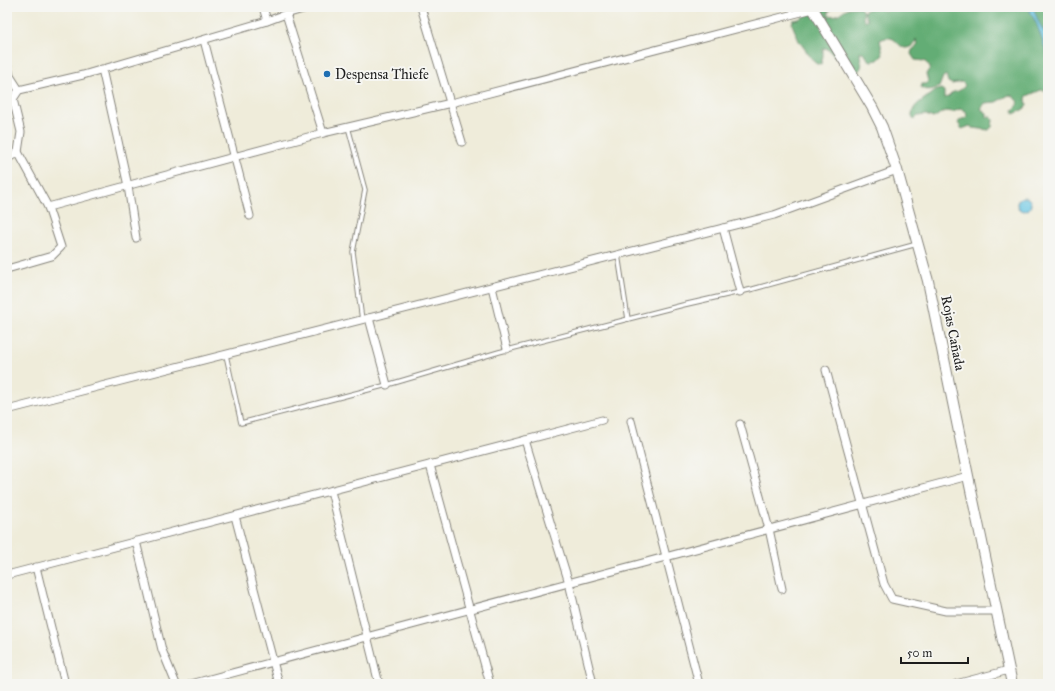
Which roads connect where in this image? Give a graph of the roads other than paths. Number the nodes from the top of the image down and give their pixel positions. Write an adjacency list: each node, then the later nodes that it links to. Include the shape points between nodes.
1 (263, 7): 6 (street)
2 (310, 7): 5 (street)
3 (421, 7): 11 (street)
4 (813, 8): 11 (street); 18 (main road, Rojas Cañada, via 872,107)
5 (286, 14): 6 (street); 13 (street)
6 (267, 21): 7 (street)
7 (204, 40): 9 (street); 16 (street)
8 (7, 63): 10 (street, via 10,76)
9 (102, 69): 10 (street); 19 (street)
10 (19, 90): 15 (street, via 13,99 21,132)
11 (451, 103): 12 (street); 14 (street)
12 (348, 127): 13 (street); 29 (lane, via 365,190 354,252)
13 (323, 133): 16 (street)
14 (462, 142)
15 (18, 152): 17 (street); 20 (street)
16 (235, 157): 19 (street); 21 (street)
17 (7, 159)
18 (897, 170): 22 (street, via 774,215); 24 (main road, Rojas Cañada)
19 (128, 186): 20 (street); 23 (street)
20 (48, 207): 26 (street, via 61,247 52,256)
21 (250, 216)
22 (723, 228): 25 (street); 28 (street)
23 (136, 238)
24 (918, 244): 28 (lane); 41 (main road, Rojas Cañada)
25 (618, 255): 27 (street); 30 (lane)
26 (7, 269)
27 (492, 287): 29 (street); 31 (street)
28 (740, 292): 30 (lane)
29 (365, 319): 32 (street); 34 (street)
30 (628, 319): 31 (lane)
31 (507, 350): 34 (lane)
32 (226, 355): 34 (lane, via 241,423); 35 (street)
33 (826, 370): 43 (street)
34 (387, 385)
35 (7, 410)
36 (602, 420): 39 (street)
37 (631, 421): 47 (street)
38 (740, 424): 45 (street)
39 (525, 440): 40 (street); 50 (street)
40 (430, 465): 42 (street); 52 (street)
41 (968, 476): 43 (street); 53 (main road, Rojas Cañada)
42 (331, 491): 44 (street); 54 (street)
43 (862, 504): 45 (street); 53 (street, via 884,584 892,599 946,611)
44 (235, 516): 46 (street); 55 (street)
45 (769, 529): 47 (street); 51 (street)
46 (136, 541): 48 (street); 58 (street, via 162,650)
47 (666, 557): 50 (street); 64 (street)
48 (36, 567): 49 (street); 57 (street)
49 (7, 575)
50 (569, 583): 52 (street); 63 (street)
51 (782, 589)
52 (469, 610): 54 (street); 62 (street)
53 (996, 611): 56 (main road, Rojas Cañada)
54 (367, 637): 55 (street); 61 (street)
55 (272, 662): 59 (street); 60 (street)
56 (1009, 670): 65 (street); 66 (main road, Rojas Cañada)
57 (66, 684)
58 (176, 684)
59 (191, 684)
60 (279, 684)
61 (379, 684)
62 (490, 684)
63 (593, 684)
64 (699, 684)
65 (956, 684)
66 (1012, 684)

